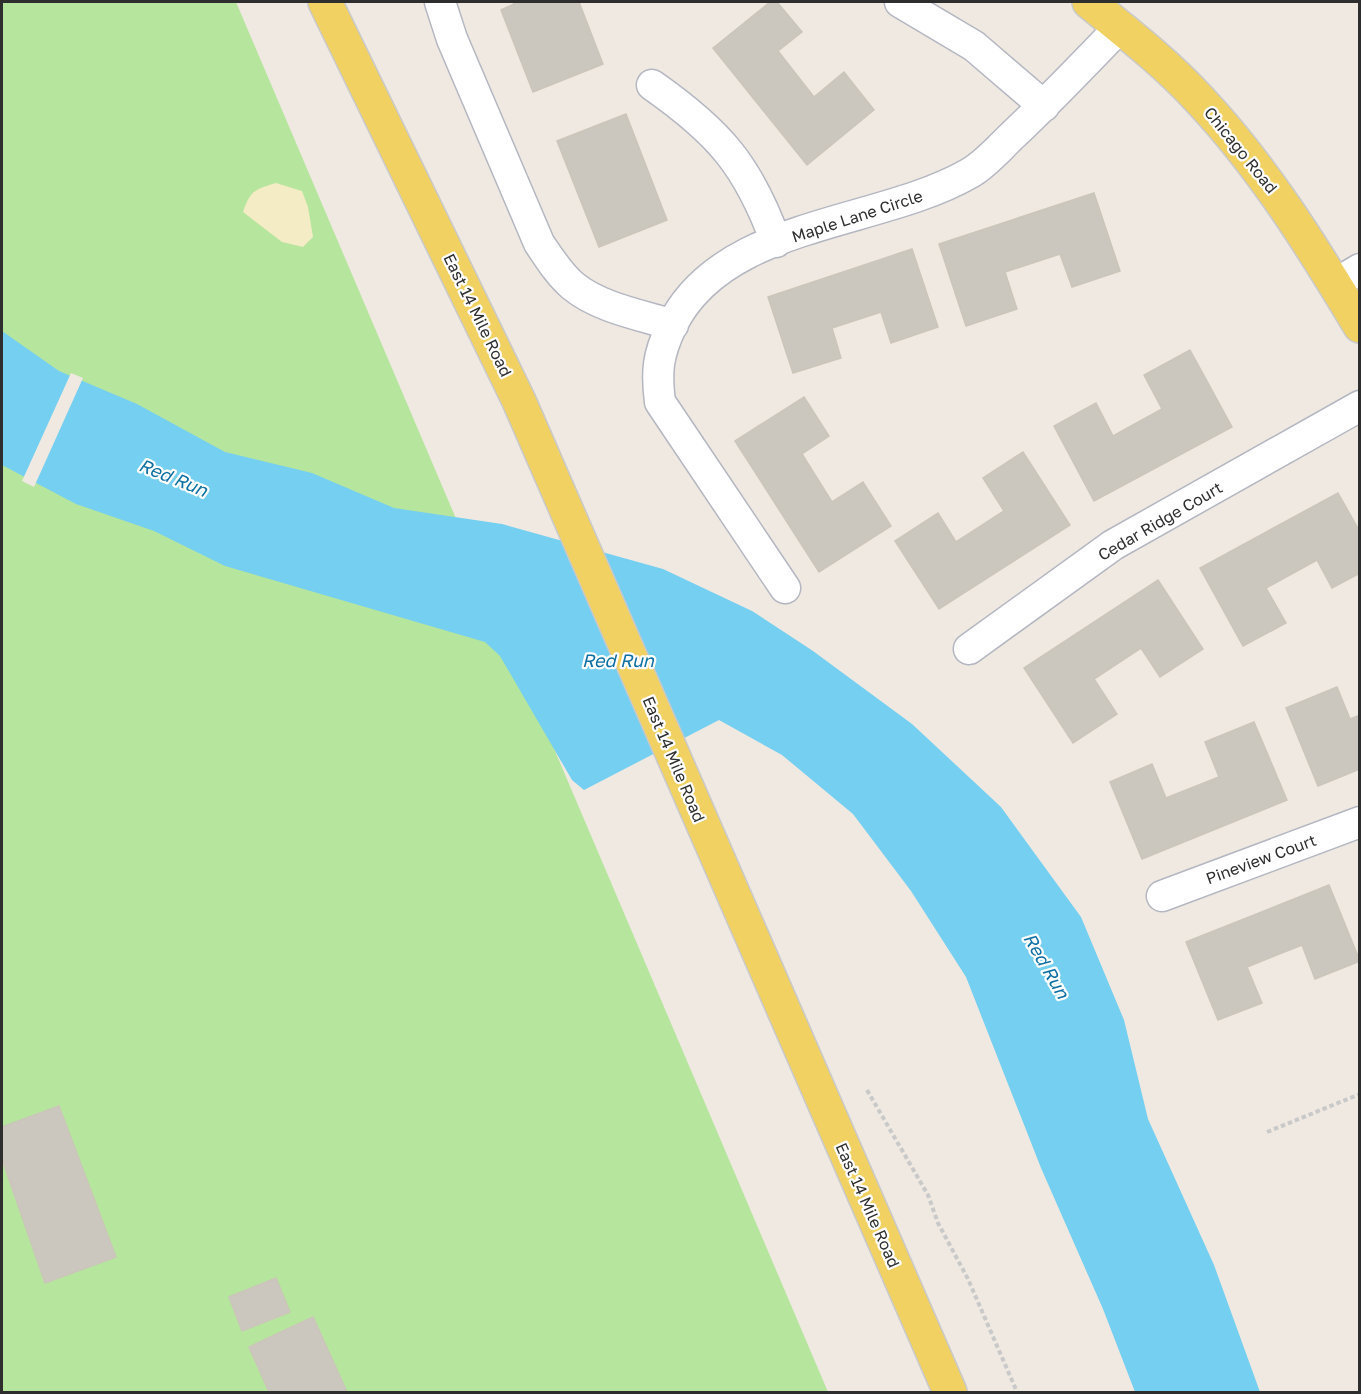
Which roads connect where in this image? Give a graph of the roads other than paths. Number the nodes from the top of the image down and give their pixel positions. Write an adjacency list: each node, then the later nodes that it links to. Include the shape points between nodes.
1 (325, 2): 17 (main road, East 14 Mile Road, via 484,327 566,507)
2 (440, 2): 10 (street, via 539,243 557,269 575,287 602,303)
3 (900, 2): 7 (street, via 974,46)
4 (1089, 2): 5 (main road, Chicago Road)
5 (1120, 27): 7 (street, Maple Lane Circle); 9 (main road, Chicago Road, via 1198,97)
6 (652, 86): 8 (street, via 688,110 732,153 753,186)
7 (1044, 106): 8 (street, Maple Lane Circle, via 973,172 938,190)
8 (776, 242): 10 (street, Maple Lane Circle, via 744,255 712,275 694,292)
9 (1347, 277): 11 (main road, Chicago Road)
10 (673, 324): 13 (street, Maple Lane Circle, via 656,375 660,402)
11 (1359, 326)
12 (1359, 406): 14 (street, Cedar Ridge Court, via 1113,545)
13 (785, 588)
14 (969, 649)
15 (1359, 822): 16 (street, Pineview Court)
16 (1162, 896)
17 (950, 1392)

